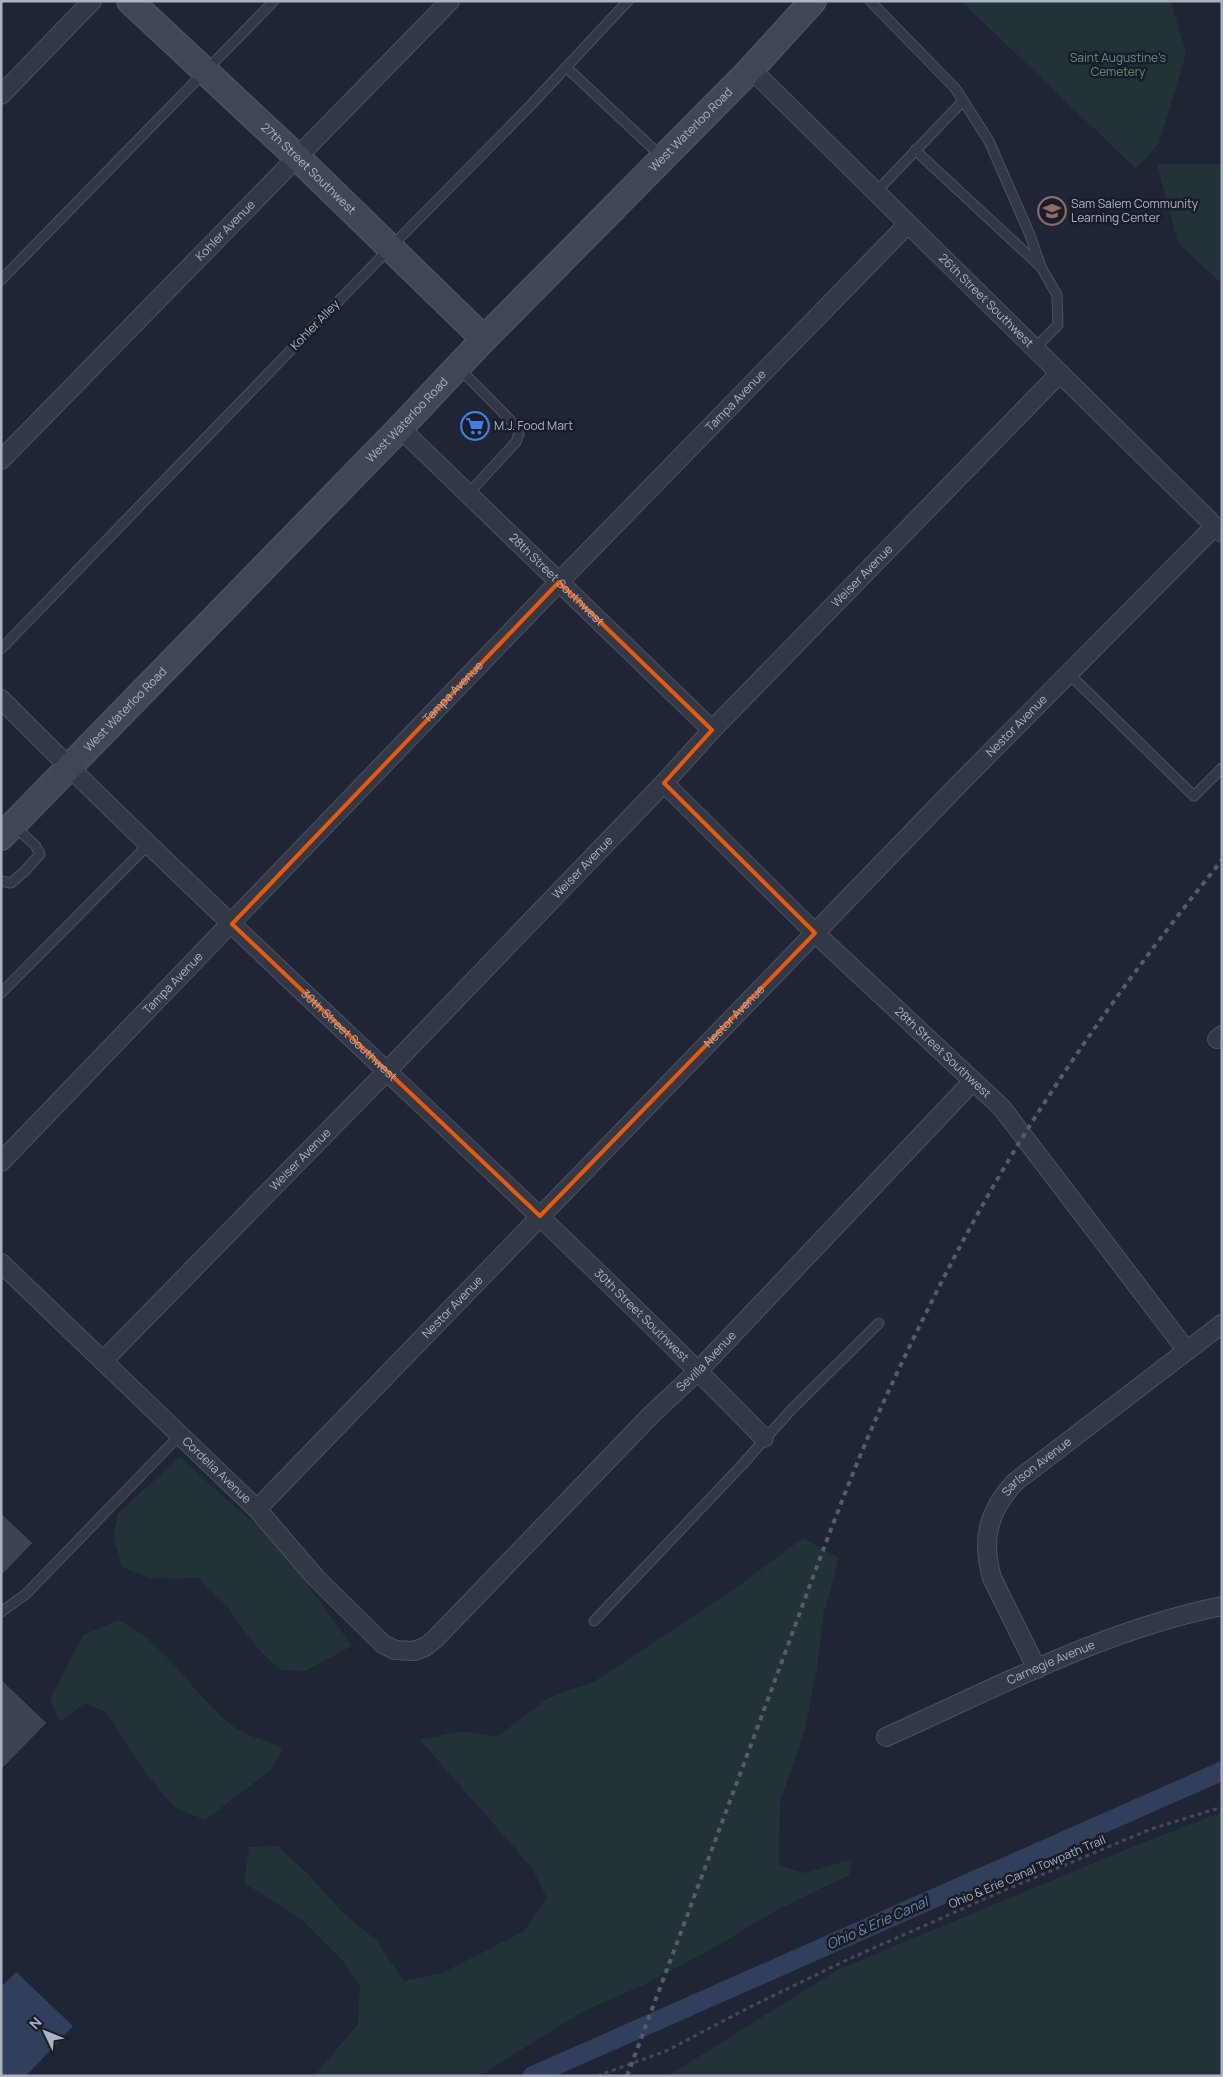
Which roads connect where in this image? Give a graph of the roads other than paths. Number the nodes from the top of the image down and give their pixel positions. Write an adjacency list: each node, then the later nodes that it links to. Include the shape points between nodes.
1 (92, 1): 11 (street)
2 (130, 1): 10 (main road, 27th Street Southwest)
3 (274, 1): 10 (lane)
4 (450, 1): 14 (street, Kohler Avenue)
5 (628, 1): 8 (lane, Kohler Alley)
6 (813, 1): 9 (main road, West Waterloo Road)
7 (870, 1): 12 (lane, via 939,70)
8 (566, 67): 15 (lane); 18 (lane, Kohler Alley)
9 (750, 69): 15 (main road, West Waterloo Road); 16 (street, 26th Street Southwest)
10 (206, 71): 14 (main road, 27th Street Southwest); 20 (lane)
11 (1, 95)
12 (963, 101): 13 (lane); 19 (lane, via 989,141)
13 (916, 150): 16 (lane); 19 (lane)
14 (298, 158): 18 (main road, 27th Street Southwest); 26 (street, Kohler Avenue)
15 (663, 158): 21 (main road, West Waterloo Road)
16 (876, 192): 17 (street, 26th Street Southwest)
17 (908, 224): 22 (street, 26th Street Southwest); 29 (street, Tampa Avenue)
18 (390, 248): 21 (main road, 27th Street Southwest); 30 (lane, Kohler Alley)
19 (1041, 267): 22 (lane, via 1057,295 1058,325)
20 (1, 280)
21 (484, 339): 23 (main road, West Waterloo Road)
22 (1036, 348): 24 (street, 26th Street Southwest)
23 (458, 367): 25 (main road, West Waterloo Road); 27 (lane, via 516,426 518,434 516,442)
24 (1060, 373): 28 (street, 26th Street Southwest); 33 (street, Weiser Avenue)
25 (400, 428): 27 (street, 28th Street Southwest); 34 (main road, West Waterloo Road)
26 (1, 460)
27 (468, 494): 29 (street, 28th Street Southwest)
28 (1218, 530): 31 (street, Nestor Avenue)
29 (559, 582): 33 (street, 28th Street Southwest); 40 (street, Tampa Avenue)
30 (1, 649)
31 (1068, 673): 35 (lane, via 1194,796); 41 (street, Nestor Avenue)
32 (1, 699): 34 (street, 30th Street Southwest)
33 (712, 730): 36 (street, Weiser Avenue)
34 (68, 767): 37 (main road, West Waterloo Road); 38 (street, 30th Street Southwest)
35 (1222, 768)
36 (664, 783): 41 (street, 28th Street Southwest); 43 (street, Weiser Avenue)
37 (7, 831): 39 (lane, via 35,845 40,854 11,883)
38 (149, 844): 40 (street, 30th Street Southwest); 42 (lane)
39 (1, 881)
40 (232, 924): 43 (street, 30th Street Southwest); 45 (street, Tampa Avenue)
41 (815, 933): 44 (street, 28th Street Southwest); 46 (street, Nestor Avenue)
42 (1, 993)
43 (386, 1072): 46 (street, 30th Street Southwest); 51 (street, Weiser Avenue)
44 (973, 1081): 50 (street, 28th Street Southwest, via 1002,1108); 52 (street, Sevilla Avenue)
45 (1, 1162)
46 (540, 1216): 52 (street, 30th Street Southwest); 55 (street, Nestor Avenue)
47 (1, 1264): 51 (street, Cordelia Avenue)
48 (879, 1324): 54 (lane)
49 (1222, 1324): 50 (street, Sarlson Avenue)
50 (1188, 1351): 60 (street, Sarlson Avenue, via 1015,1482 997,1506 987,1535 988,1564)
51 (104, 1361): 53 (street, Cordelia Avenue)
52 (698, 1370): 54 (street, 30th Street Southwest); 59 (street, Sevilla Avenue)
53 (180, 1435): 55 (street, Cordelia Avenue); 57 (lane, via 26,1594)
54 (764, 1438): 58 (lane)
55 (257, 1509): 59 (street, Cordelia Avenue, via 316,1578 383,1644 404,1652 425,1647)
56 (1222, 1606): 60 (street, Carnegie Avenue, via 1103,1639)
57 (1, 1612)
58 (594, 1621)
59 (436, 1639)
60 (1037, 1669): 61 (street, Carnegie Avenue)
61 (886, 1737)

